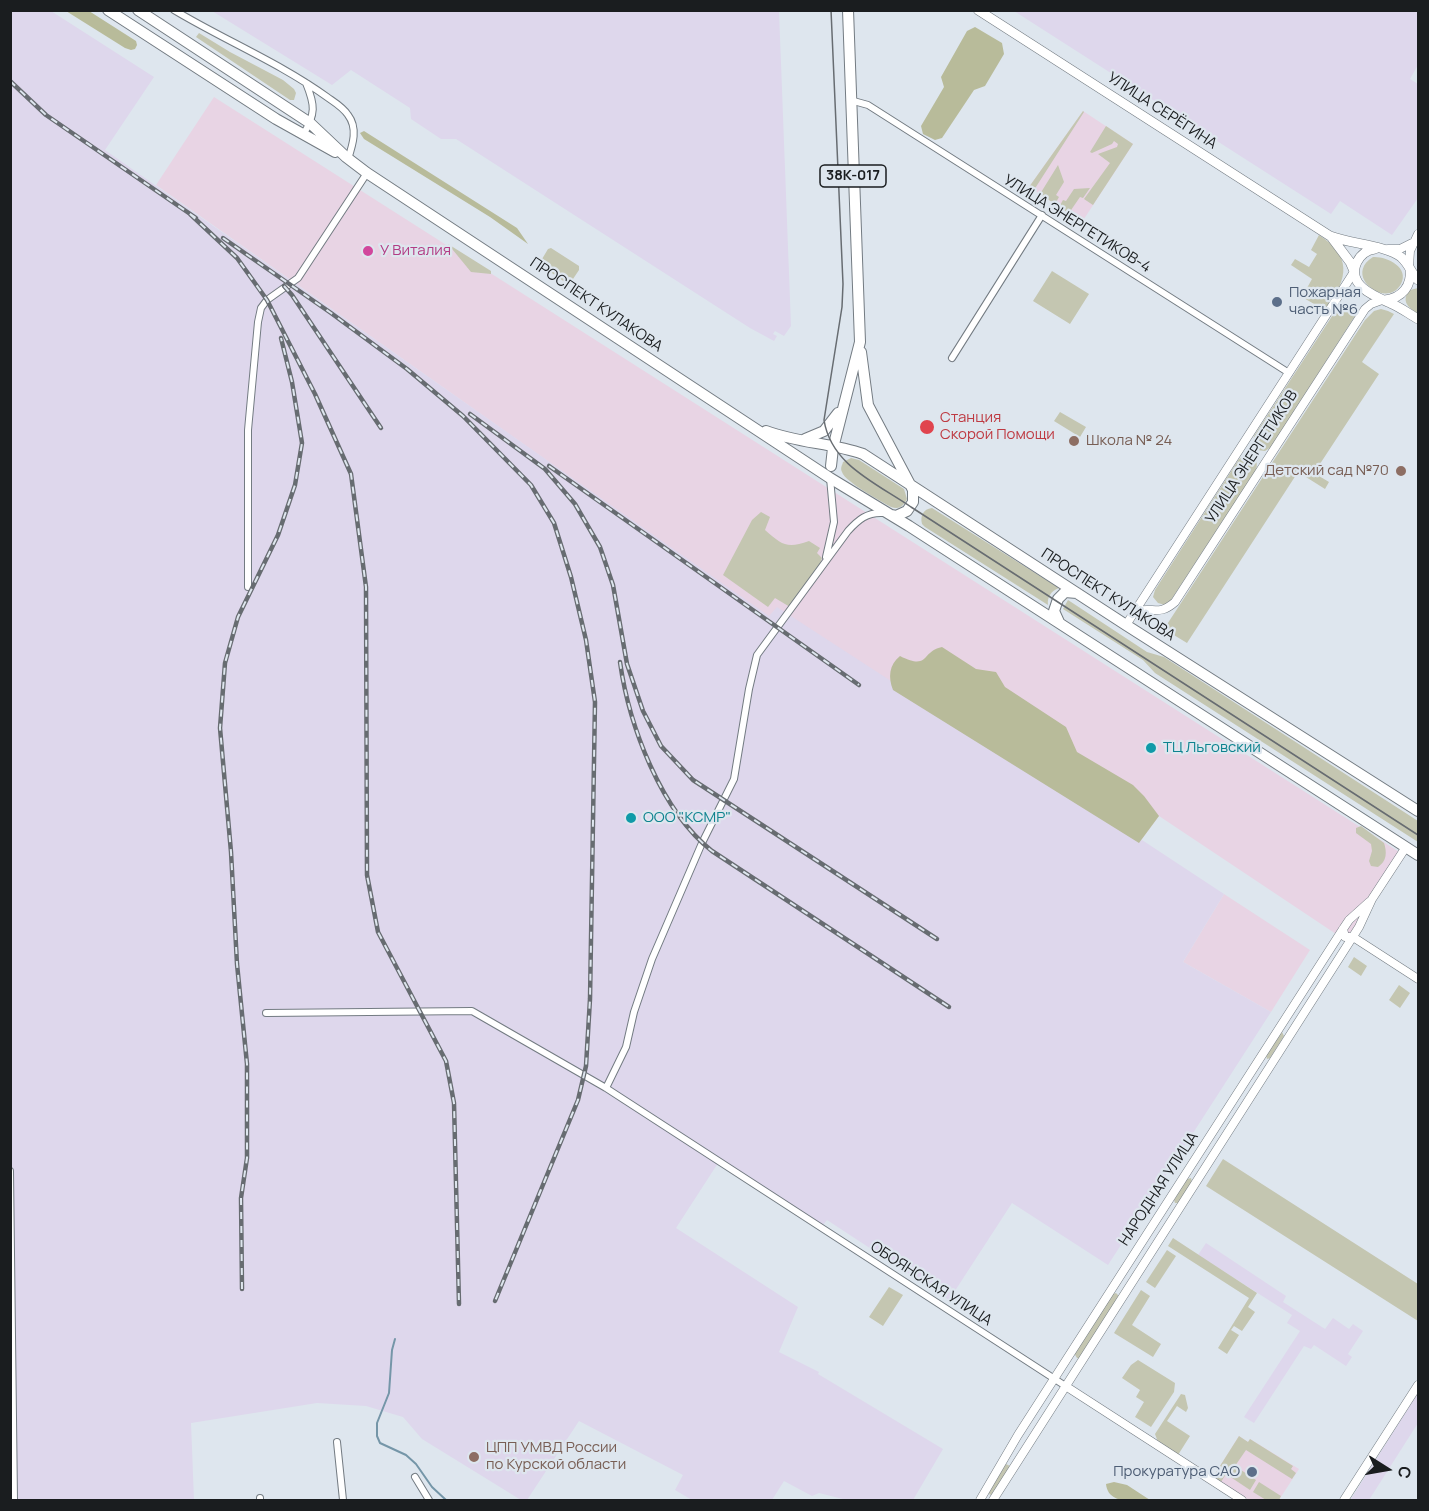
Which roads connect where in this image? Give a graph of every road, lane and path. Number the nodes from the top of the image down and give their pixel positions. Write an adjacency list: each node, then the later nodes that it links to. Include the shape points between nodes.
1 (108, 10): 9 (main road, ПРОСПЕКТ КУЛАКОВА)
2 (138, 10): 8 (main road, ПРОСПЕКТ КУЛАКОВА)
3 (174, 10): 6 (street)
4 (848, 10): 7 (main road, 38К-017)
5 (978, 10): 14 (main road, УЛИЦА СЕРЁГИНА)
6 (306, 82): 8 (street, via 313,107); 10 (street, via 349,116 354,130)
7 (850, 100): 12 (street, УЛИЦА ЭНЕРГЕТИКОВ-4, via 868,105); 22 (main road, 38К-017)
8 (310, 123): 9 (street); 10 (main road, ПРОСПЕКТ КУЛАКОВА)
9 (303, 135): 10 (main road, ПРОСПЕКТ КУЛАКОВА)
10 (347, 158): 11 (main road, ПРОСПЕКТ КУЛАКОВА)
11 (367, 172): 26 (main road, ПРОСПЕКТ КУЛАКОВА); 35 (street, via 298,278 261,308 248,430)
12 (1042, 215): 23 (street); 24 (street, УЛИЦА ЭНЕРГЕТИКОВ-4)
13 (1419, 234): 15 (street)
14 (1330, 236): 16 (main road); 18 (main road)
15 (1412, 243): 16 (street, via 1400,249); 17 (street)
16 (1381, 248): 17 (main road, via 1398,255); 18 (main road, via 1362,254)
17 (1409, 267): 19 (main road); 20 (main road, via 1406,289 1399,296)
18 (1354, 272): 20 (main road, via 1361,287); 24 (street, УЛИЦА ЭНЕРГЕТИКОВ)
19 (1419, 280)
20 (1382, 300): 21 (main road); 37 (street, УЛИЦА ЭНЕРГЕТИКОВ, via 1365,309 1175,602 1160,611)
21 (1419, 320)
22 (860, 342): 25 (main road); 32 (main road, ПРОСПЕКТ КУЛАКОВА, via 868,405)
23 (952, 358)
24 (1289, 373): 37 (street, УЛИЦА ЭНЕРГЕТИКОВ)
25 (850, 385): 27 (main road, via 837,415 824,431); 28 (main road)
26 (752, 426): 27 (main road); 31 (main road, ПРОСПЕКТ КУЛАКОВА)
27 (794, 440): 28 (main road)
28 (834, 446): 29 (main road); 30 (main road)
29 (864, 454): 30 (main road, via 844,452); 32 (main road)
30 (831, 466): 31 (main road)
31 (830, 478): 33 (main road, ПРОСПЕКТ КУЛАКОВА); 34 (street, via 834,522)
32 (910, 484): 33 (main road, via 914,496 911,507 903,514); 36 (main road, ПРОСПЕКТ КУЛАКОВА)
33 (890, 515): 34 (street, via 876,513 857,521); 38 (main road)
34 (823, 566): 48 (street, via 757,655 734,778 652,959 626,1047)
35 (248, 587)
36 (1080, 594): 38 (main road, via 1065,592 1058,599 1054,612); 39 (main road, ПРОСПЕКТ КУЛАКОВА)
37 (1136, 611): 39 (street, УЛИЦА ЭНЕРГЕТИКОВ)
38 (1060, 624): 41 (main road)
39 (1126, 626): 40 (main road, ПРОСПЕКТ КУЛАКОВА)
40 (1419, 811)
41 (1406, 847): 42 (main road); 43 (street, НАРОДНАЯ УЛИЦА)
42 (1419, 855)
43 (1372, 899): 44 (street, НАРОДНАЯ УЛИЦА); 45 (street, НАРОДНАЯ УЛИЦА)
44 (1343, 929): 45 (street, via 1344,937); 50 (street, НАРОДНАЯ УЛИЦА)
45 (1353, 937): 46 (street); 52 (street, НАРОДНАЯ УЛИЦА)
46 (1419, 979)
47 (266, 1013): 48 (street, ОБОЯНСКАЯ УЛИЦА, via 472,1011)
48 (606, 1088): 50 (street, ОБОЯНСКАЯ УЛИЦА)
49 (10, 1172): 55 (street)
50 (1054, 1378): 52 (street, ОБОЯНСКАЯ УЛИЦА); 58 (street, НАРОДНАЯ УЛИЦА)
51 (1419, 1385): 61 (street)
52 (1067, 1387): 59 (street, НАРОДНАЯ УЛИЦА); 60 (street, ОБОЯНСКАЯ УЛИЦА)
53 (337, 1442): 56 (street)
54 (414, 1477): 57 (street)
55 (14, 1500)
56 (343, 1500)
57 (429, 1500)
58 (980, 1500)
59 (993, 1500)
60 (1242, 1500)
61 (1344, 1500)

